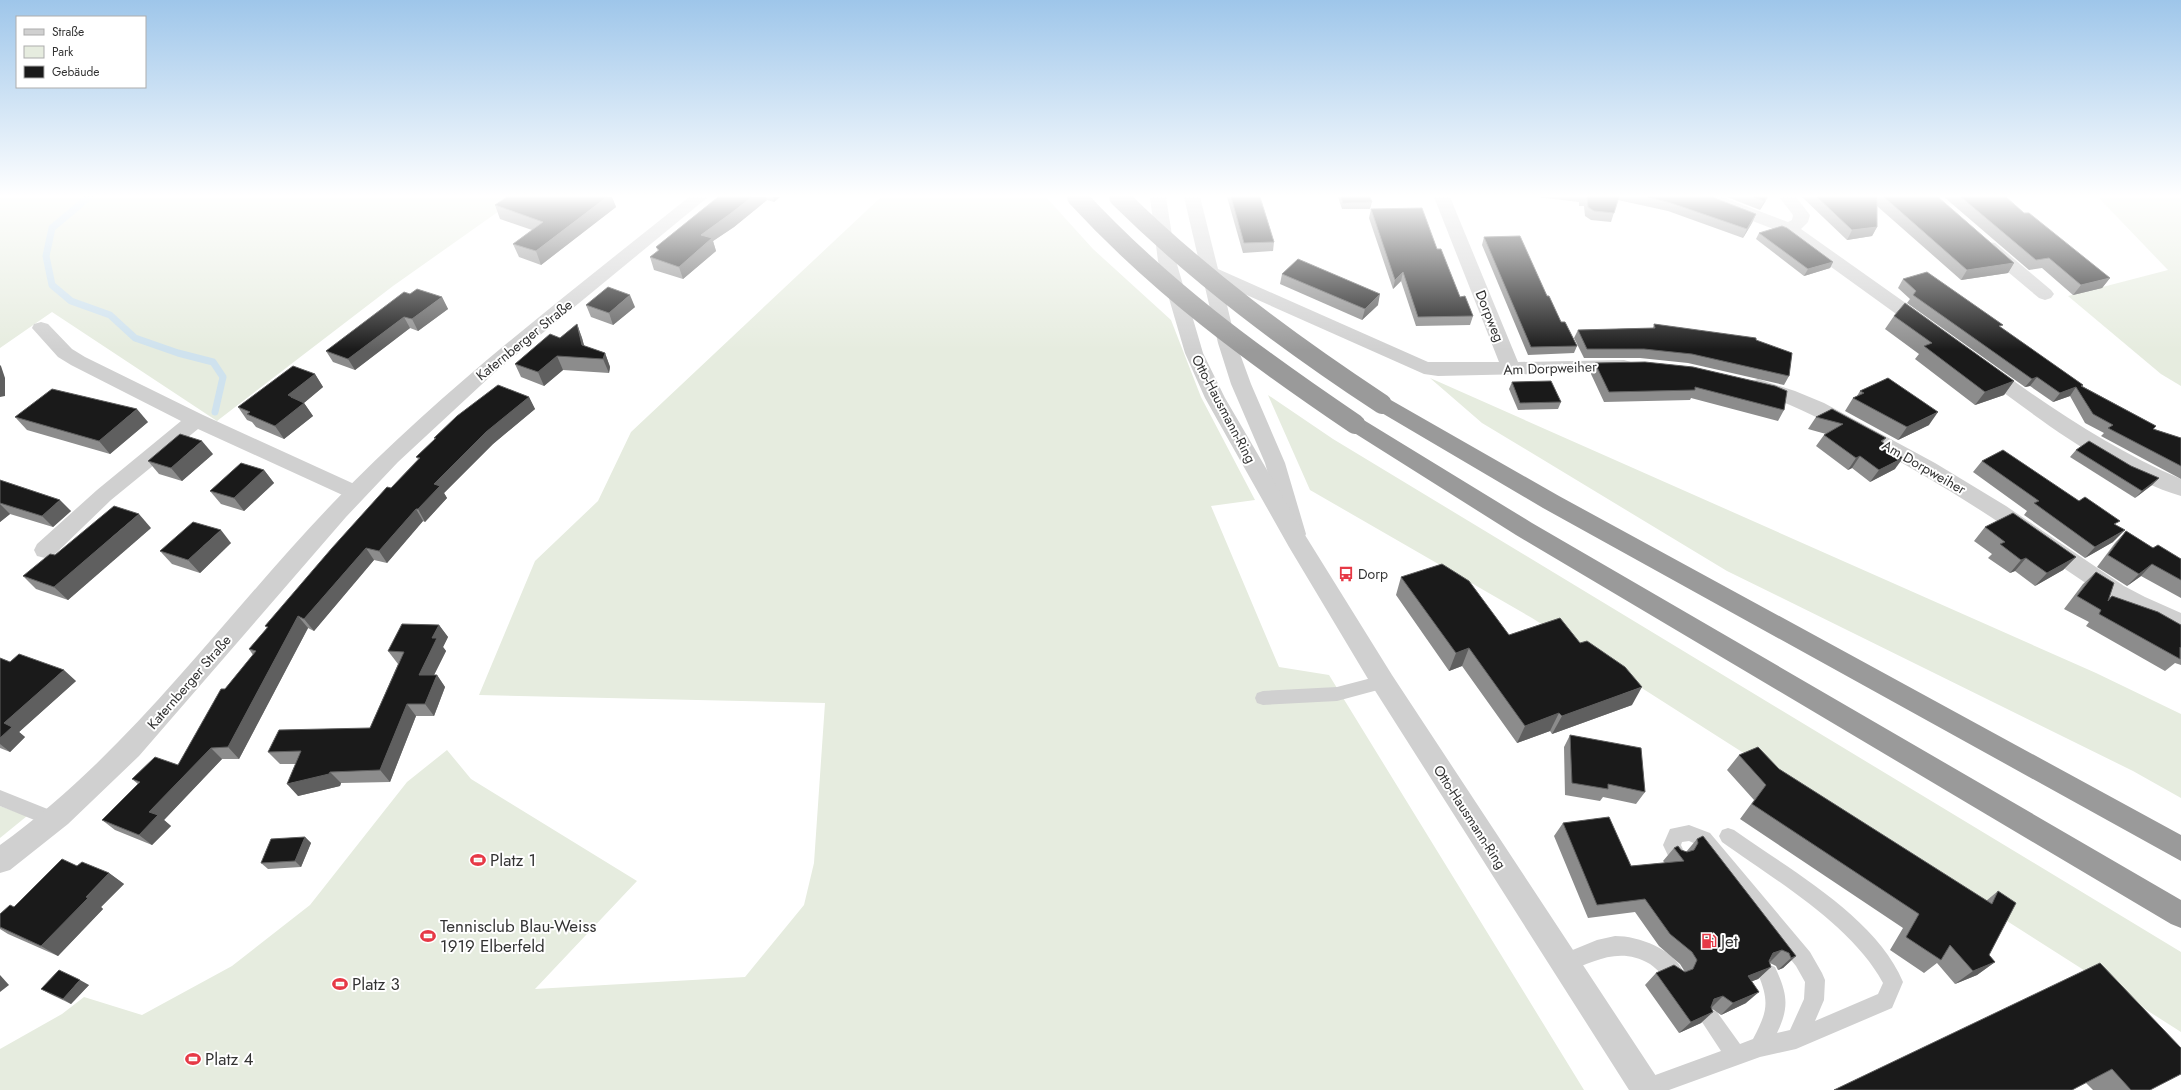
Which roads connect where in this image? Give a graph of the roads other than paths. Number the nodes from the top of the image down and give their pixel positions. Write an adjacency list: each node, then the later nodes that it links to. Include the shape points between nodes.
1 (637, 248): 19 (street, Katernberger Straße, via 487,369 391,457)
2 (1126, 248): 31 (highway, bridge, via 1243,347 1355,424 1524,529)
3 (1165, 248): 20 (street, Otto-Hausmann-Ring, via 1194,353 1215,398)
4 (1171, 248): 28 (highway, bridge, via 1228,296 1300,350 1382,404 1558,506)
5 (1204, 248): 9 (street, Otto-Hausmann-Ring)
6 (1462, 248): 15 (street, Dorpweg)
7 (1816, 248): 12 (street)
8 (1989, 248): 10 (street)
9 (1210, 272): 15 (street, Am Dorpweiher, via 1420,367 1438,370); 20 (street, Otto-Hausmann-Ring, via 1240,384 1275,463)
10 (2045, 294)
11 (41, 328): 17 (street, via 65,353 78,361)
12 (1941, 338)
13 (1972, 361): 18 (street, via 2092,444 2132,467)
14 (1646, 366): 15 (street, Am Dorpweiher)
15 (1511, 369)
16 (1738, 380): 22 (street, Am Dorpweiher, via 1812,404 1924,465 2016,523 2096,580 2128,599)
17 (196, 420): 19 (street); 21 (street, via 104,495)
18 (2181, 488)
19 (356, 493): 26 (street, Katernberger Straße, via 147,730 116,763)
20 (1297, 541): 23 (street, Otto-Hausmann-Ring)
21 (45, 550)
22 (2181, 622)
23 (1383, 682): 24 (lane, via 1337,694); 32 (street, Otto-Hausmann-Ring)
24 (1263, 698)
25 (0, 798): 26 (lane)
26 (54, 820): 30 (street, Katernberger Straße)
27 (1728, 836): 36 (lane, via 1841,917 1880,958 1892,982 1885,1001)
28 (2181, 849)
29 (1677, 856): 36 (lane, via 1672,845 1676,835 1689,833 1704,839 1803,960 1815,980 1814,1000)
30 (0, 861)
31 (2181, 915)
32 (1565, 963): 33 (lane, via 1615,945 1642,950 1668,964); 39 (street, Otto-Hausmann-Ring)
33 (1674, 973)
34 (1768, 974): 37 (lane, via 1776,992 1774,1018)
35 (1710, 1020): 38 (lane)
36 (1796, 1039): 37 (lane)
37 (1760, 1046): 38 (lane)
38 (1736, 1055): 39 (lane)
39 (1647, 1089)

